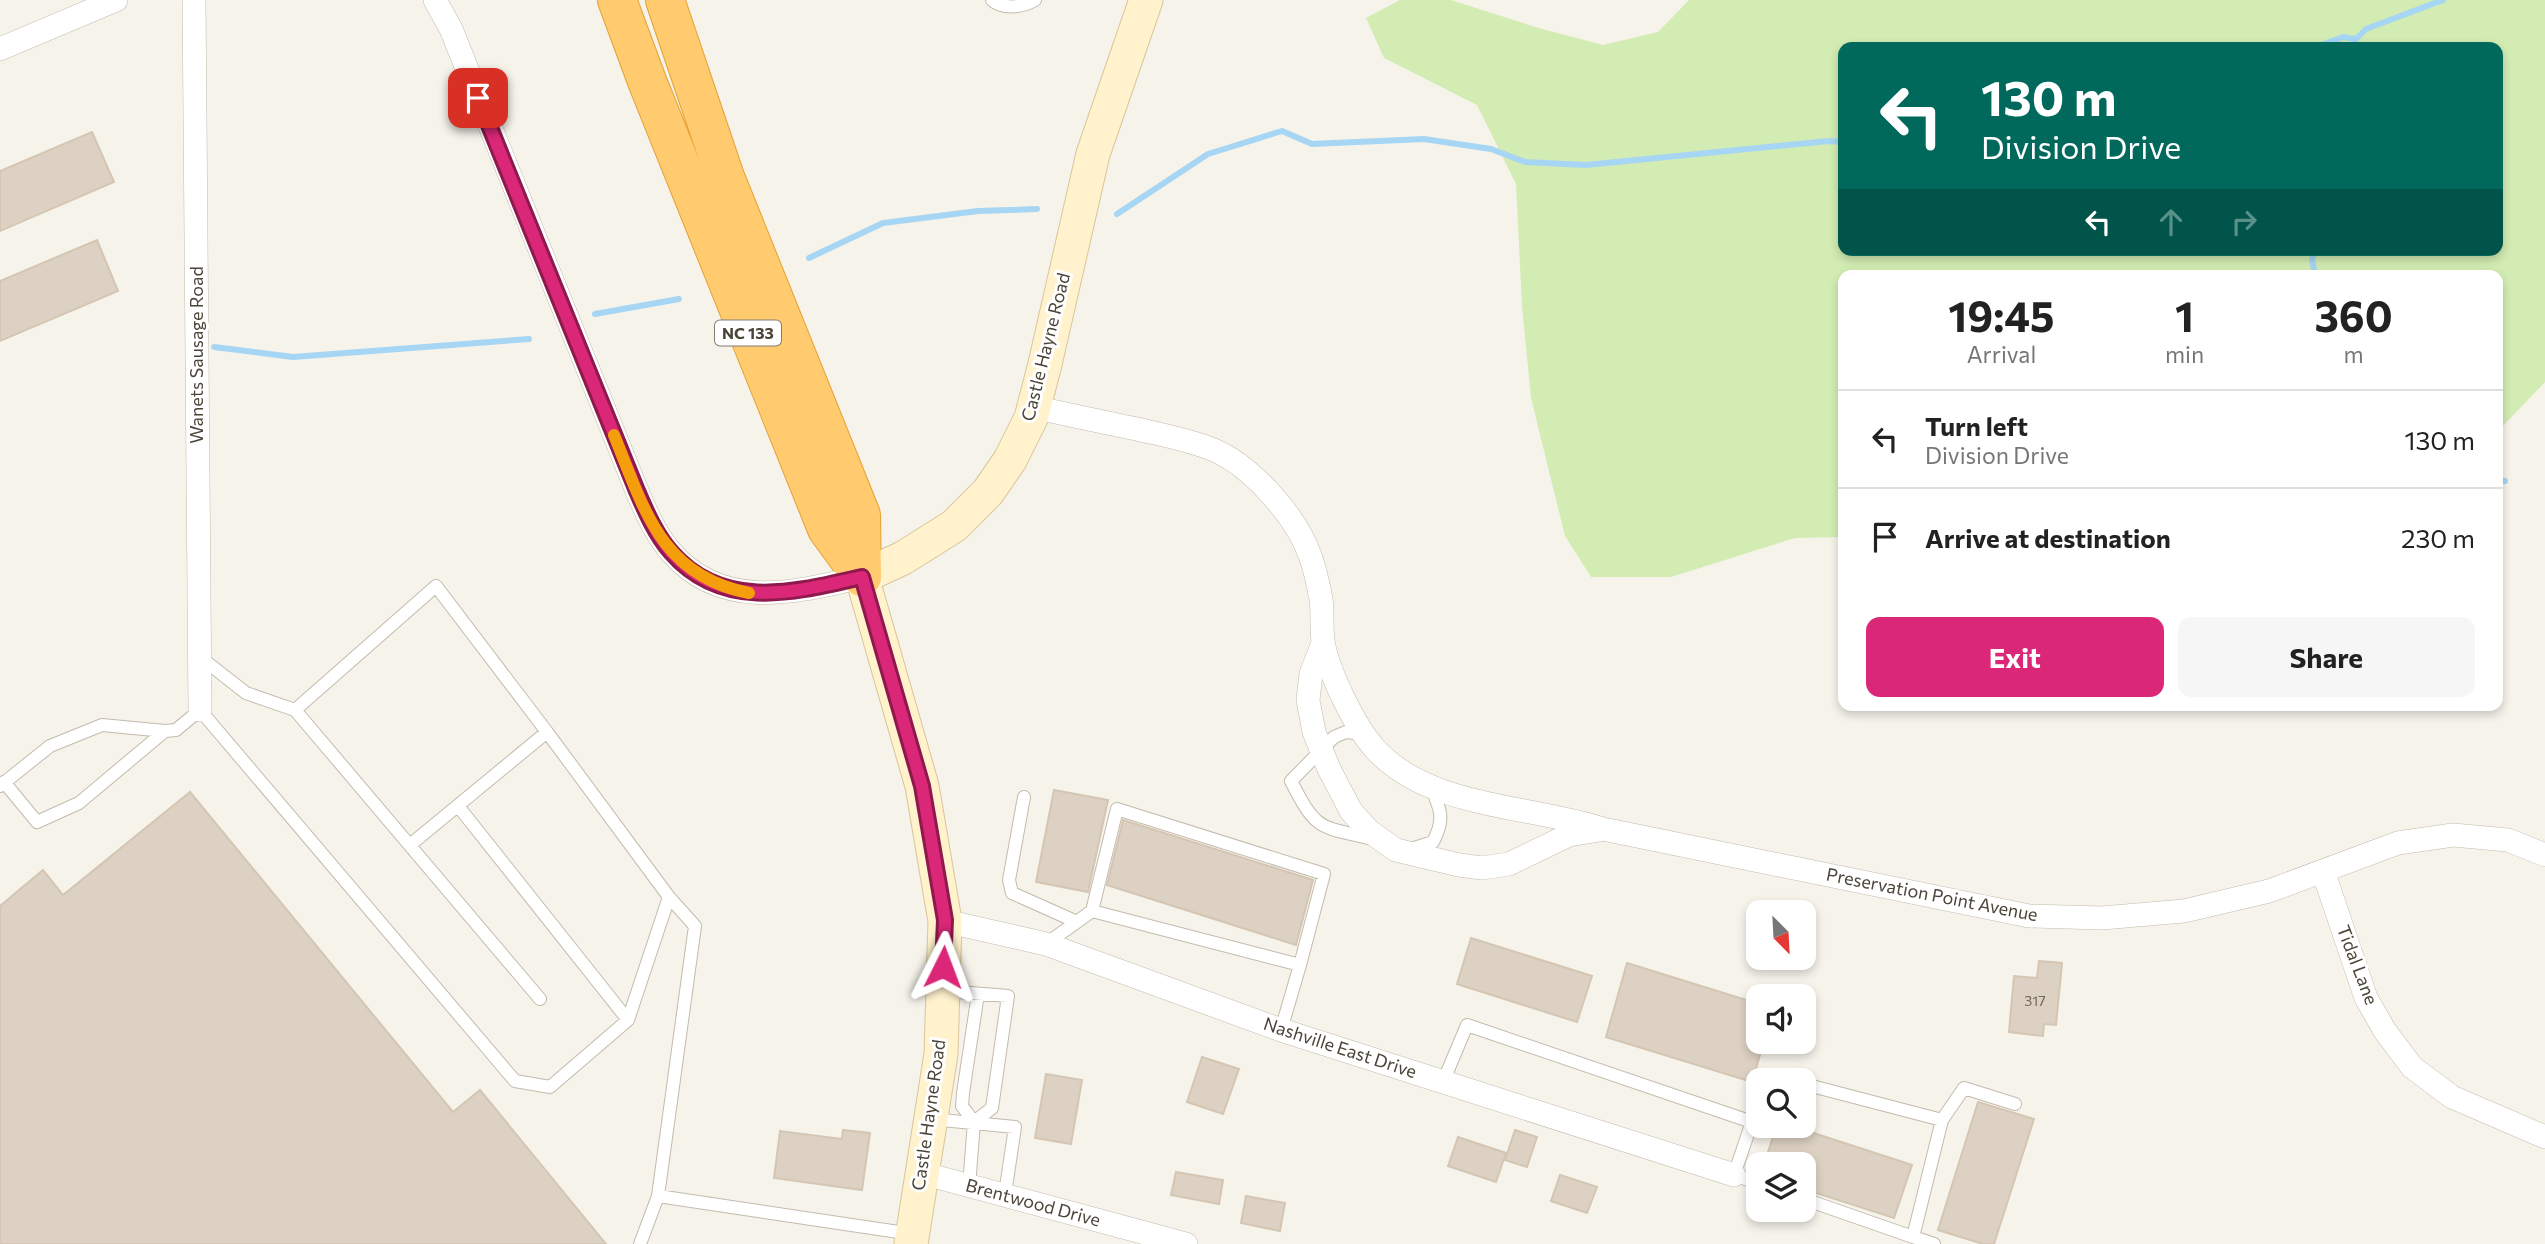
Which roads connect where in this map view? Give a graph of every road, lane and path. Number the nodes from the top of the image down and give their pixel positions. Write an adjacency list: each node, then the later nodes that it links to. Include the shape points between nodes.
1 (116, 0): 11 (street)
2 (194, 0): 17 (street, Wanets Sausage Road)
3 (435, 0): 15 (street, via 451,29 637,491 671,553 697,575 747,593 781,594)
4 (610, 0): 12 (highway)
5 (617, 0): 12 (highway, NC 133)
6 (648, 0): 13 (highway)
7 (665, 0): 13 (highway, NC 133)
8 (992, 0): 9 (lane, via 1008,7)
9 (1035, 0)
10 (1146, 0): 14 (main road, Castle Hayne Road, via 1093,154)
11 (0, 49)
12 (647, 81): 15 (highway, NC 133, via 827,528)
13 (725, 177): 15 (highway, NC 133, via 861,515)
14 (1034, 407): 15 (main road, Castle Hayne Road, via 996,481 954,526); 16 (street, Preservation Point Avenue, via 1215,450 1246,469 1287,514 1309,552 1321,600)
15 (862, 577): 35 (main road, Castle Hayne Road / NC 133, via 922,786)
16 (1323, 643): 22 (street, Preservation Point Avenue, via 1340,692); 23 (street, Preservation Point Avenue, via 1311,674 1308,699)
17 (200, 657): 18 (street, Wanets Sausage Road); 19 (lane, via 246,693)
18 (201, 710): 20 (lane, via 176,730); 42 (lane, via 515,1081 550,1087)
19 (295, 710): 21 (lane, via 436,586); 29 (lane)
20 (165, 731): 24 (lane, via 102,725 50,746); 24 (lane, via 79,803 37,822)
21 (547, 732): 27 (lane); 33 (lane)
22 (1364, 734): 23 (lane, via 1346,732); 25 (street, Preservation Point Avenue, via 1377,751)
23 (1321, 749): 30 (street, Preservation Point Avenue, via 1351,811); 30 (lane, via 1291,781 1306,811 1321,827)
24 (2, 784)
25 (1431, 787): 28 (street, Preservation Point Avenue); 30 (lane, via 1441,809 1433,842 1421,847)
26 (1024, 797): 36 (lane, via 1009,880 1012,893)
27 (457, 806): 29 (lane); 42 (lane)
28 (1603, 829): 30 (street, Preservation Point Avenue, via 1569,835 1510,864 1482,868); 32 (street, Preservation Point Avenue, via 2029,916 2102,918 2184,911 2269,891)
29 (410, 845): 41 (lane)
30 (1391, 846)
31 (2545, 855): 32 (street, Preservation Point Avenue, via 2508,840 2453,835 2398,843)
32 (2323, 871): 51 (street, Tidal Lane, via 2367,998 2412,1067 2452,1097)
33 (669, 897): 42 (lane); 58 (lane, via 695,926)
34 (1092, 911): 36 (lane); 38 (lane); 38 (lane, via 1117,809 1324,874)
35 (945, 920): 37 (street, Nashville East Drive); 39 (main road, Castle Hayne Road / NC 133)
36 (1077, 922): 37 (lane)
37 (1046, 944): 43 (street, Nashville East Drive)
38 (1300, 965): 43 (lane)
39 (942, 991): 40 (lane); 48 (main road, Castle Hayne Road / NC 133, via 941,1054)
40 (978, 994): 50 (lane, via 962,1106); 50 (lane, via 1008,996 992,1108)
41 (540, 999)
42 (628, 1020)
43 (1281, 1030): 44 (street, Nashville East Drive)
44 (1443, 1082): 47 (lane, via 1466,1025); 54 (street, Nashville East Drive)
45 (1816, 1087): 49 (lane)
46 (2015, 1104): 49 (lane, via 1965,1088)
47 (1746, 1116)
48 (930, 1118): 50 (lane); 53 (main road, Castle Hayne Road / NC 133)
49 (1942, 1119): 60 (lane)
50 (974, 1122): 56 (lane); 57 (lane, via 1015,1127)
51 (2545, 1137)
52 (1748, 1138): 54 (lane)
53 (922, 1172): 56 (street, Brentwood Drive); 61 (main road, Castle Hayne Road / NC 133)
54 (1734, 1175): 55 (lane)
55 (1746, 1179)
56 (969, 1186): 57 (street, Brentwood Drive)
57 (1005, 1195): 63 (street, Brentwood Drive)
58 (658, 1196): 61 (lane); 62 (lane)
59 (1816, 1203): 60 (lane)
60 (1913, 1237): 64 (lane)
61 (911, 1239)
62 (640, 1244)
63 (1185, 1244)
64 (1934, 1244)

